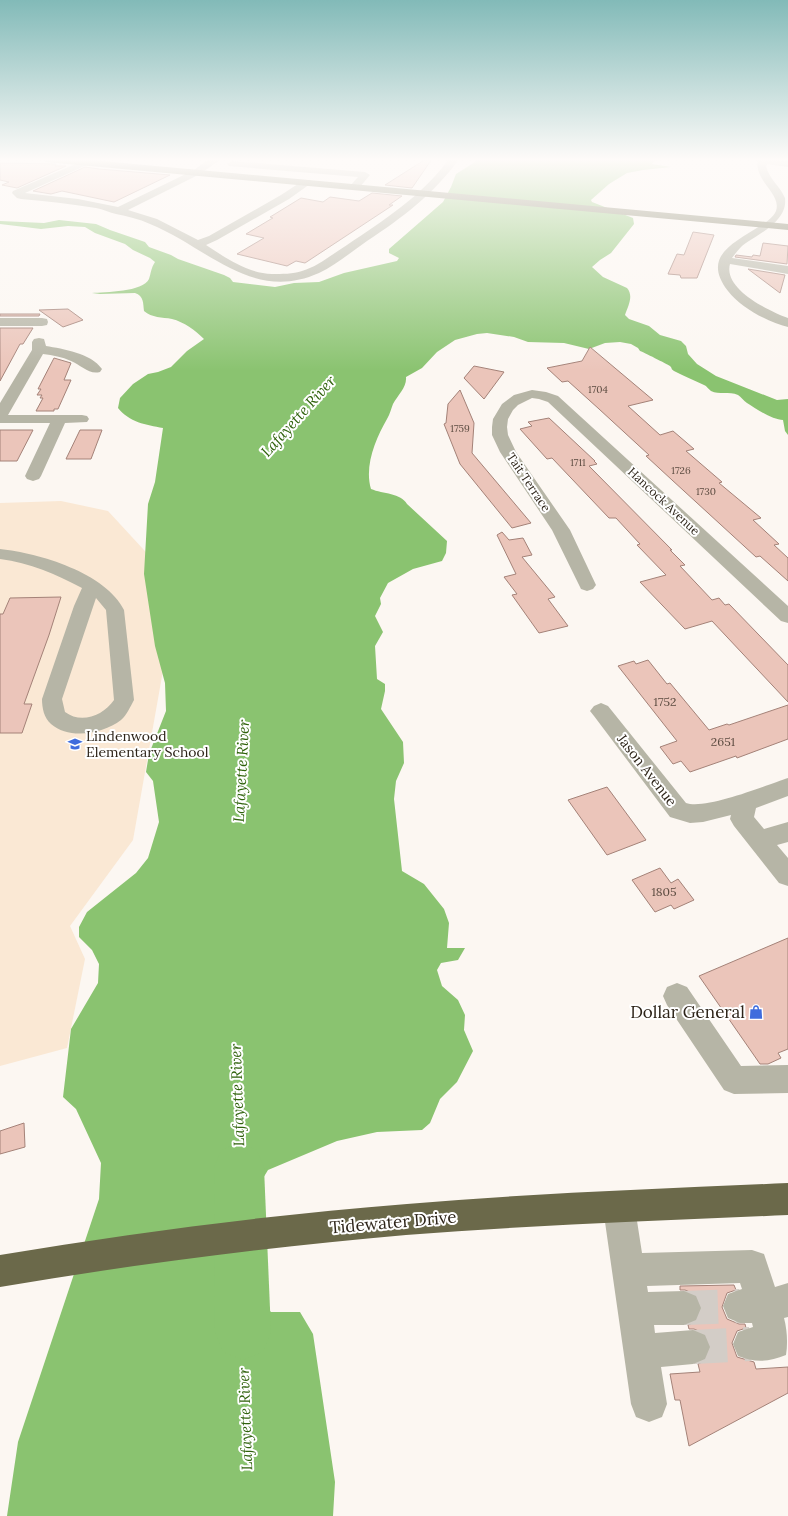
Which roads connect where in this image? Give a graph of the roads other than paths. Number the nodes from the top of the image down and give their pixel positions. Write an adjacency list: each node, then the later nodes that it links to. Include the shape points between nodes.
1 (171, 230): 7 (street)
2 (227, 230): 7 (street)
3 (379, 230): 7 (street, via 326,264 299,275 270,277 252,274)
4 (759, 230): 8 (street, via 738,244)
5 (772, 230): 6 (main road)
6 (788, 232)
7 (198, 244)
8 (725, 260): 9 (street); 12 (street, via 724,274 731,289 765,313)
9 (788, 270)
10 (0, 322): 11 (street)
11 (42, 322)
12 (788, 323)
13 (95, 369): 15 (street, via 88,362 39,346)
14 (535, 394): 21 (street, Tait Terrace, via 516,398 506,408 499,429 508,452 561,530); 23 (street, Hancock Avenue, via 553,399)
15 (0, 415)
16 (0, 419): 17 (street)
17 (60, 419): 18 (street); 19 (street)
18 (82, 419)
19 (33, 476)
20 (2, 558): 22 (street, via 31,559)
21 (587, 585)
22 (92, 586): 22 (street, via 111,600 115,610 124,700 119,709 98,723 85,726 70,725 54,716 51,708 52,699)
23 (788, 617)
24 (600, 711): 26 (street, Jason Avenue, via 678,810 690,814 703,813)
25 (788, 787): 26 (street, Jason Avenue)
26 (748, 802): 28 (street, via 743,809 742,819)
27 (788, 832): 28 (street)
28 (758, 840): 29 (street)
29 (788, 876)
30 (677, 996): 31 (street, via 734,1080)
31 (788, 1079)
32 (788, 1199): 33 (highway, Tidewater Drive)
33 (619, 1208): 34 (street); 35 (highway, Tidewater Drive, via 466,1216 277,1231 158,1246)
34 (629, 1270): 36 (street, via 752,1266); 38 (street)
35 (0, 1271)
36 (764, 1304): 39 (street, via 774,1343)
37 (684, 1308): 38 (street)
38 (634, 1309): 41 (street)
39 (750, 1344)
40 (694, 1347): 41 (street)
41 (641, 1351): 42 (street)
42 (649, 1404)

